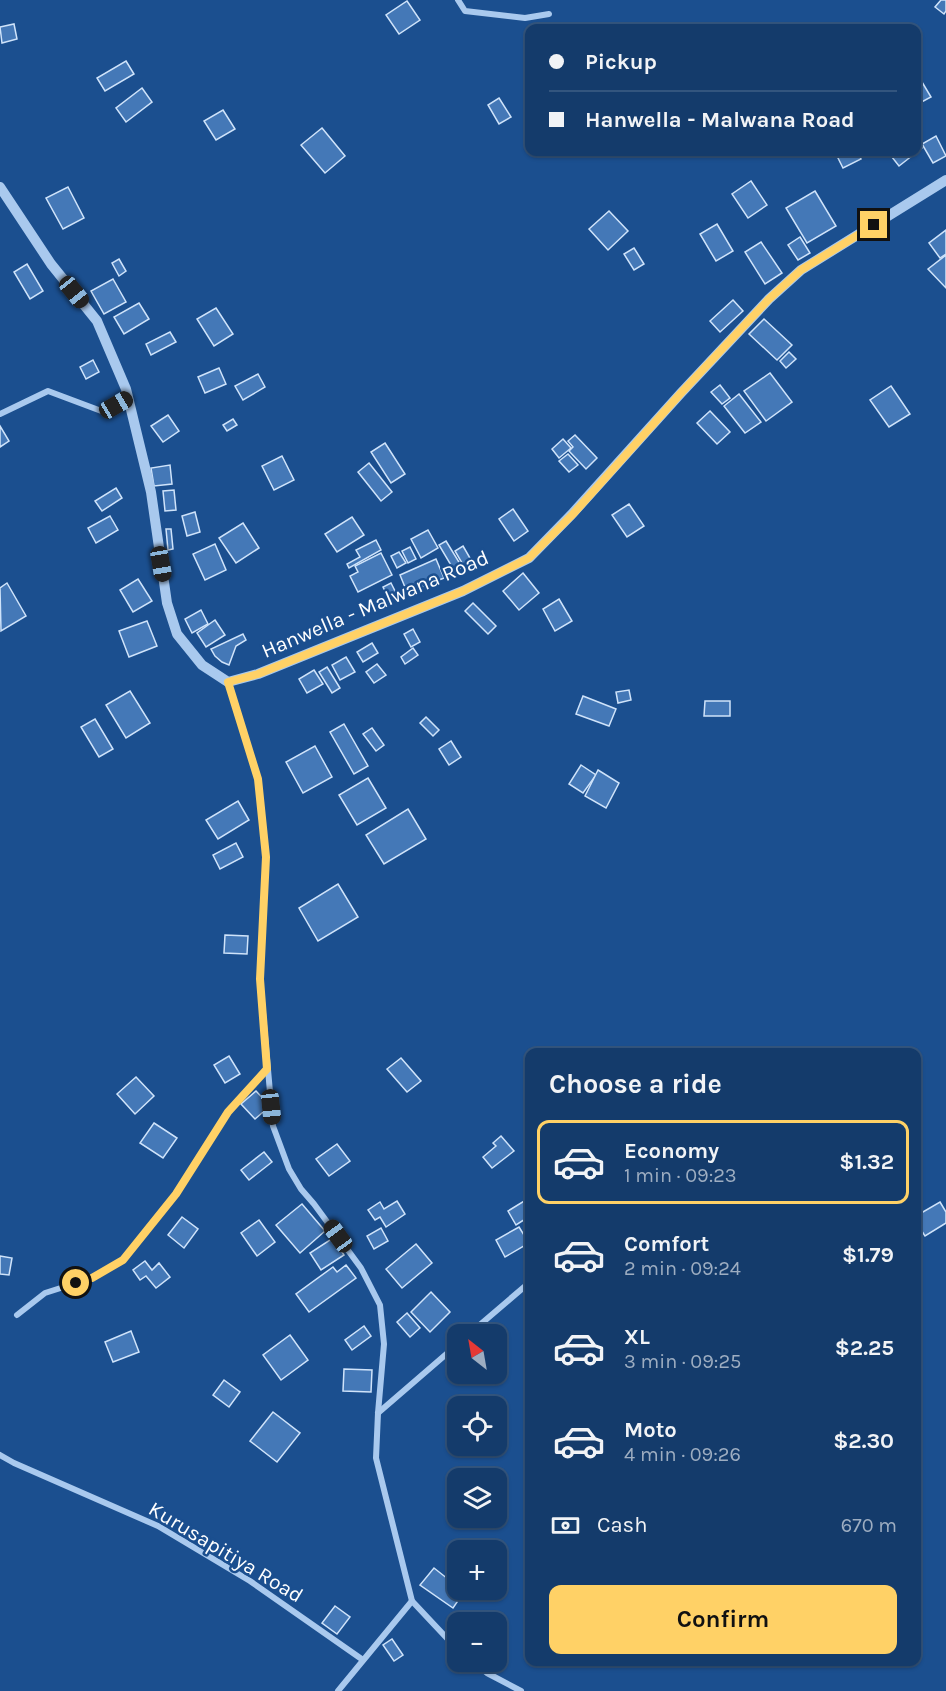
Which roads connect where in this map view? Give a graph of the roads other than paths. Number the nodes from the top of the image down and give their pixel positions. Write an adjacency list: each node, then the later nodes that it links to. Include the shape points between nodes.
1 (458, 0): 2 (street, via 465,11 525,18)
2 (549, 14)
3 (946, 180): 7 (street, Hanwella - Malwana Road, via 801,270 529,558 463,591 258,674)
4 (0, 187): 5 (street, via 51,264 97,321)
5 (128, 398): 6 (street, via 104,412 48,391); 7 (street, via 151,492 167,603 177,634 202,665)
6 (0, 414)
7 (228, 682): 8 (street, via 258,779 266,857 260,979)
8 (267, 1069): 10 (street, via 228,1112 176,1194 123,1260 92,1278 45,1293); 13 (street, via 273,1126 289,1169 361,1268 380,1305 384,1344)
9 (525, 1286): 11 (street)
10 (17, 1315)
11 (481, 1324)
12 (447, 1353): 13 (street)
13 (378, 1413): 15 (street, via 376,1458)
14 (0, 1455): 17 (street, Kurusapitiya Road, via 158,1526 250,1581)
15 (412, 1601): 16 (street); 17 (street)
16 (447, 1638)
17 (363, 1660): 19 (street)
18 (486, 1672): 20 (street)
19 (338, 1691)
20 (521, 1691)

